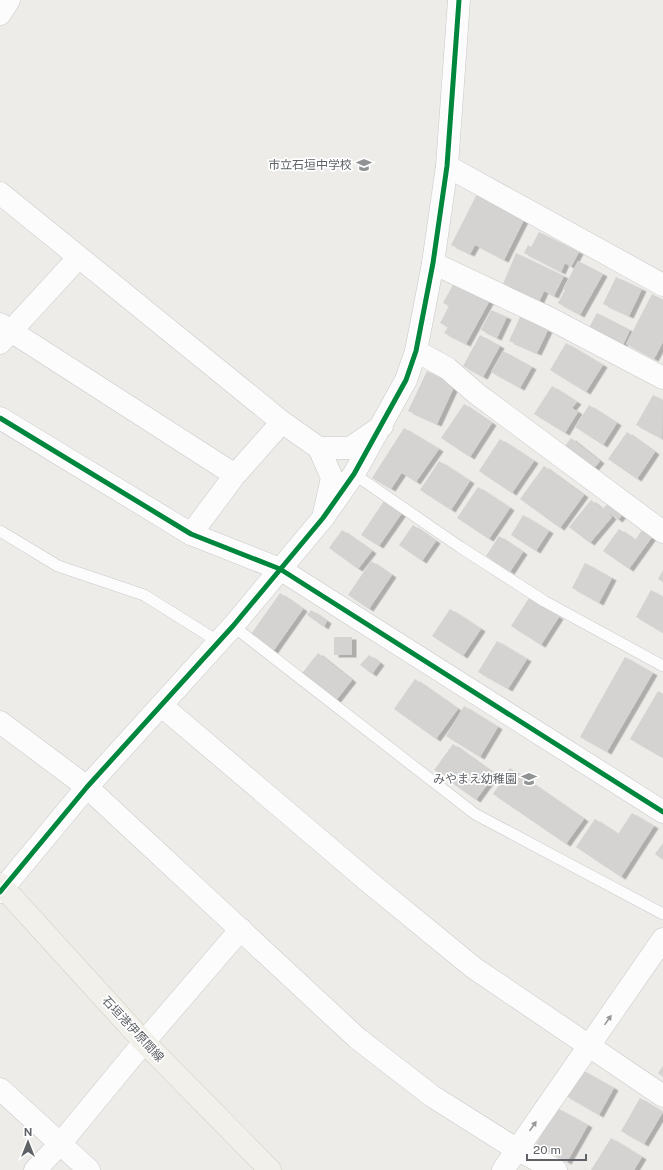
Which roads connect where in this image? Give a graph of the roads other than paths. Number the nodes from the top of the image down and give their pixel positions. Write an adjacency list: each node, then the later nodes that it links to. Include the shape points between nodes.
1 (9, 0): 3 (street)
2 (459, 0): 4 (street)
3 (0, 14)
4 (446, 166): 7 (street); 8 (street)
5 (0, 193): 6 (street)
6 (79, 257): 9 (street); 13 (street)
7 (433, 263): 10 (street); 11 (street, via 549,318)
8 (663, 285)
9 (3, 332): 17 (street)
10 (416, 352): 14 (street, via 406,380); 20 (street, via 447,368 477,394)
11 (663, 378)
12 (0, 418): 21 (street)
13 (282, 422): 15 (street); 17 (street)
14 (382, 426): 15 (street, via 350,448); 16 (street)
15 (319, 448): 18 (street, via 332,478)
16 (354, 474): 18 (street); 24 (lane, via 544,601)
17 (235, 475): 21 (street)
18 (323, 518): 22 (street)
19 (0, 531): 23 (lane, via 58,566 144,596)
20 (663, 532)
21 (192, 534): 22 (street)
22 (280, 569): 23 (street); 28 (street)
23 (226, 634): 25 (street); 30 (lane, via 475,814)
24 (663, 666)
25 (162, 706): 27 (street); 34 (street, via 474,968)
26 (0, 722): 27 (street)
27 (87, 788): 29 (street); 31 (street)
28 (663, 812)
29 (1, 887): 33 (main road, 石垣港伊原間線)
30 (663, 914)
31 (241, 929): 33 (street); 38 (street, via 357,1038 432,1096)
32 (663, 939): 34 (street, one-way to 32)
33 (144, 1042): 37 (street); 41 (main road, 石垣港伊原間線)
34 (589, 1046): 36 (street); 38 (street, one-way to 34)
35 (0, 1089): 37 (street)
36 (663, 1096)
37 (60, 1144): 39 (street); 40 (street)
38 (516, 1149): 42 (street); 43 (street)
39 (35, 1170)
40 (89, 1170)
41 (270, 1170)
42 (503, 1170)
43 (556, 1170)

